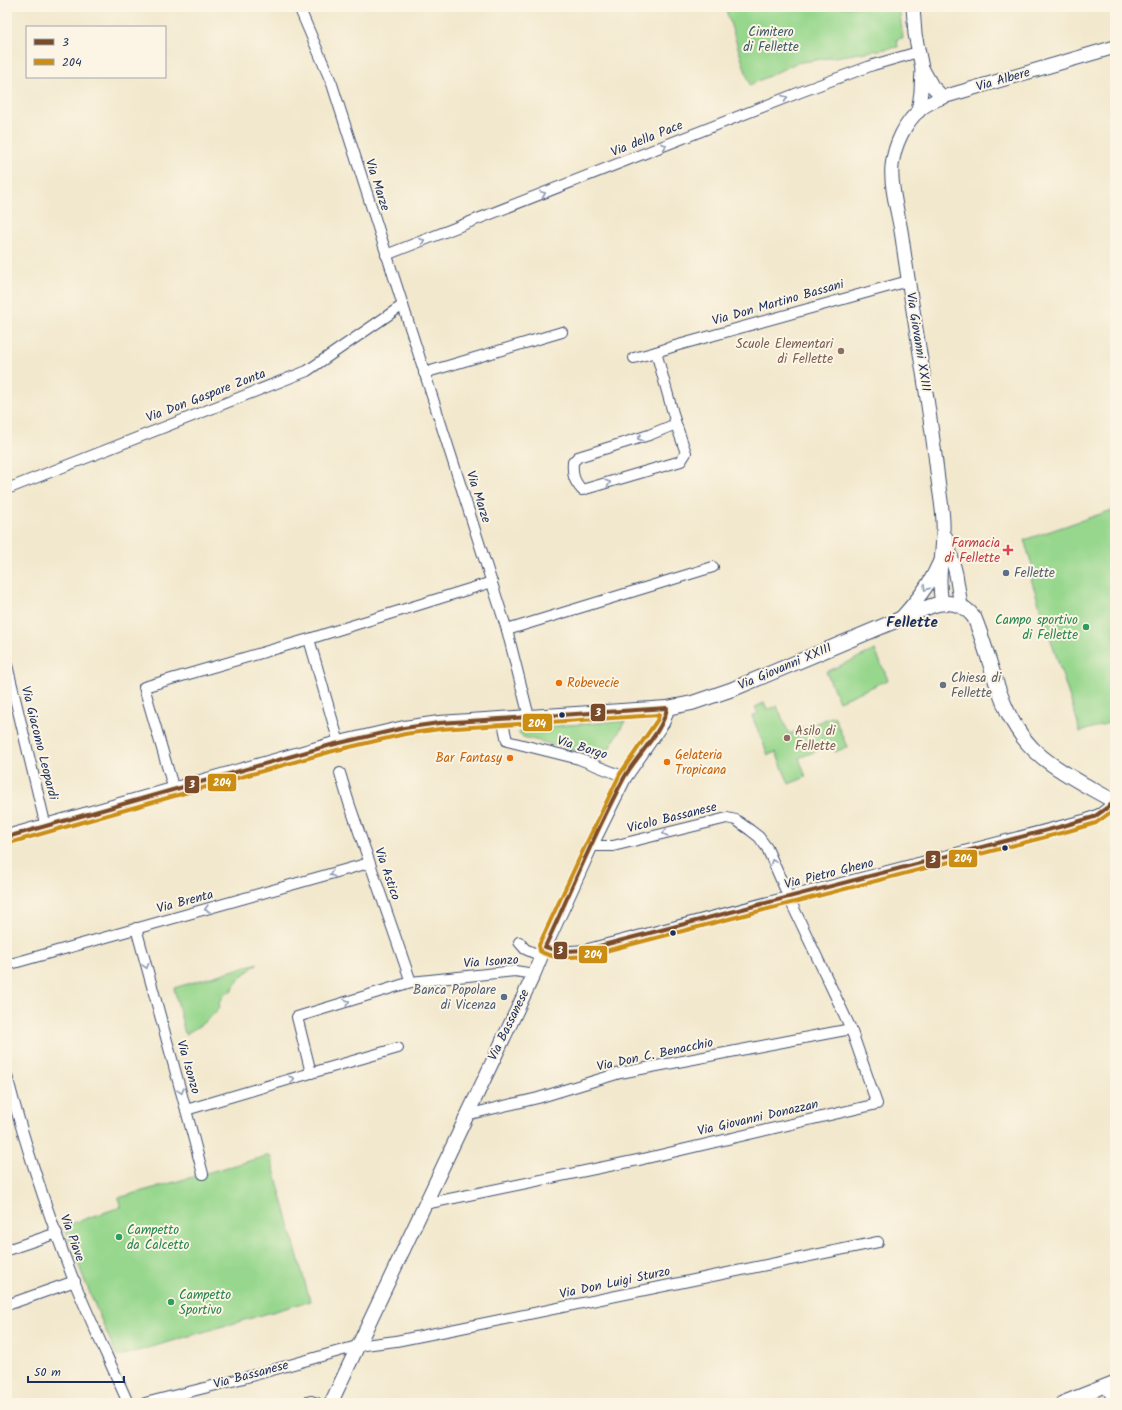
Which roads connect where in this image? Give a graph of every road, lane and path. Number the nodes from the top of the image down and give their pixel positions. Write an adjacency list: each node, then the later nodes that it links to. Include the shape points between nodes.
1 (299, 7): 9 (street, Via Marze, via 332,84)
2 (913, 7): 4 (street)
3 (1115, 47): 6 (street, Via Albere)
4 (918, 52): 5 (street); 9 (street, Via della Pace, one-way to 4, via 803,91 873,65)
5 (922, 68): 6 (street, via 932,86); 7 (street)
6 (943, 97): 7 (street, Via Albere)
7 (918, 112): 8 (street, Via Albere)
8 (903, 132): 10 (street, Via Giovanni XXIII, via 894,153 892,177)
9 (386, 255): 11 (street, Via Marze)
10 (908, 281): 13 (street, Via Don Martino Bassani); 18 (street, Via Giovanni XXIII, via 932,428)
11 (403, 305): 15 (street, Via Marze); 17 (street, Via Don Gaspare Zonta, via 307,371)
12 (562, 332): 15 (street)
13 (656, 352): 14 (street, Via Don Martino Bassani); 16 (street)
14 (634, 358)
15 (424, 373): 21 (street, Via Marze)
16 (676, 424): 16 (street, one-way to 16, via 578,457 572,462 575,482 582,490 681,461 686,453)
17 (7, 489)
18 (944, 529): 19 (street, Via Giovanni XXIII); 23 (street, via 956,574)
19 (942, 554): 22 (street, Via Giovanni XXIII); 24 (street, Via Giovanni XXIII, one-way to 24, via 923,593)
20 (713, 566): 25 (street)
21 (492, 582): 25 (street, Via Marze); 26 (street)
22 (942, 603): 23 (main road, Via Giovanni XXIII); 24 (main road, Via Giovanni XXIII)
23 (961, 606): 35 (main road, via 974,617 1006,707 1024,738 1050,763)
24 (901, 618): 28 (main road, Via Giovanni XXIII, via 733,689 692,703)
25 (507, 630): 29 (street, Via Marze)
26 (309, 639): 31 (street); 34 (street, via 144,687)
27 (7, 665): 36 (street, Via Giacomo Leopardi)
28 (667, 708): 29 (main road, Via Giovanni XXIII); 33 (street, Via Bassanese, via 663,722)
29 (529, 717): 30 (main road, Via Giovanni XXIII)
30 (502, 718): 31 (main road, Via Giovanni XXIII, via 404,728); 33 (street, Via Borgo, via 507,741 579,759)
31 (339, 743): 34 (main road, Via Giovanni XXIII)
32 (340, 773): 39 (street, Via Astico)
33 (626, 777): 38 (street, Via Bassanese)
34 (174, 790): 36 (main road, Via Giovanni XXIII)
35 (1115, 802): 40 (street, Via Pietro Gheno, via 1101,813 1087,819)
36 (46, 827): 37 (main road, Via Giovanni XXIII)
37 (7, 838)
38 (591, 846): 40 (street, Vicolo Bassanese, one-way to 38, via 767,848 759,837 736,820 715,820 613,846); 43 (street, Via Bassanese)
39 (369, 863): 41 (street, Via Brenta, one-way to 41); 46 (street, Via Astico)
40 (789, 898): 43 (street, Via Pietro Gheno, via 584,950); 47 (street, Via Giovanni Donazzan)
41 (136, 928): 44 (street, Via Brenta); 51 (street, Via Isonzo, one-way to 51)
42 (519, 942): 43 (street, via 525,949)
43 (543, 951): 45 (street, Via Bassanese)
44 (7, 965)
45 (534, 974): 46 (street, Via Isonzo, via 515,971); 52 (street, Via Bassanese)
46 (411, 982): 49 (street, Via Isonzo, one-way to 46, via 297,1017)
47 (851, 1029): 52 (street, Via Don C. Benacchio, via 620,1073 538,1098); 54 (street, Via Giovanni Donazzan, via 877,1104 643,1158)
48 (398, 1048): 49 (street, Via Isonzo)
49 (311, 1073): 51 (street, Via Isonzo, one-way to 49)
50 (7, 1076): 55 (street, Via Piave, via 17,1115)
51 (186, 1110): 53 (street, Via Isonzo)
52 (466, 1115): 54 (street, Via Bassanese)
53 (202, 1174)
54 (425, 1204): 60 (street, Via Bassanese)
55 (56, 1233): 57 (street); 58 (street, Via Piave)
56 (878, 1242): 60 (street, Via Don Luigi Sturzo, via 396,1341)
57 (7, 1250)
58 (75, 1281): 59 (street); 63 (street, Via Piave)
59 (7, 1305)
60 (357, 1346): 64 (street, Via Bassanese); 67 (street, Via Bassanese)
61 (1110, 1384): 62 (street); 68 (street)
62 (1115, 1401)
63 (128, 1403)
64 (145, 1403)
65 (305, 1403): 66 (street)
66 (317, 1403)
67 (331, 1403)
68 (1062, 1403)

